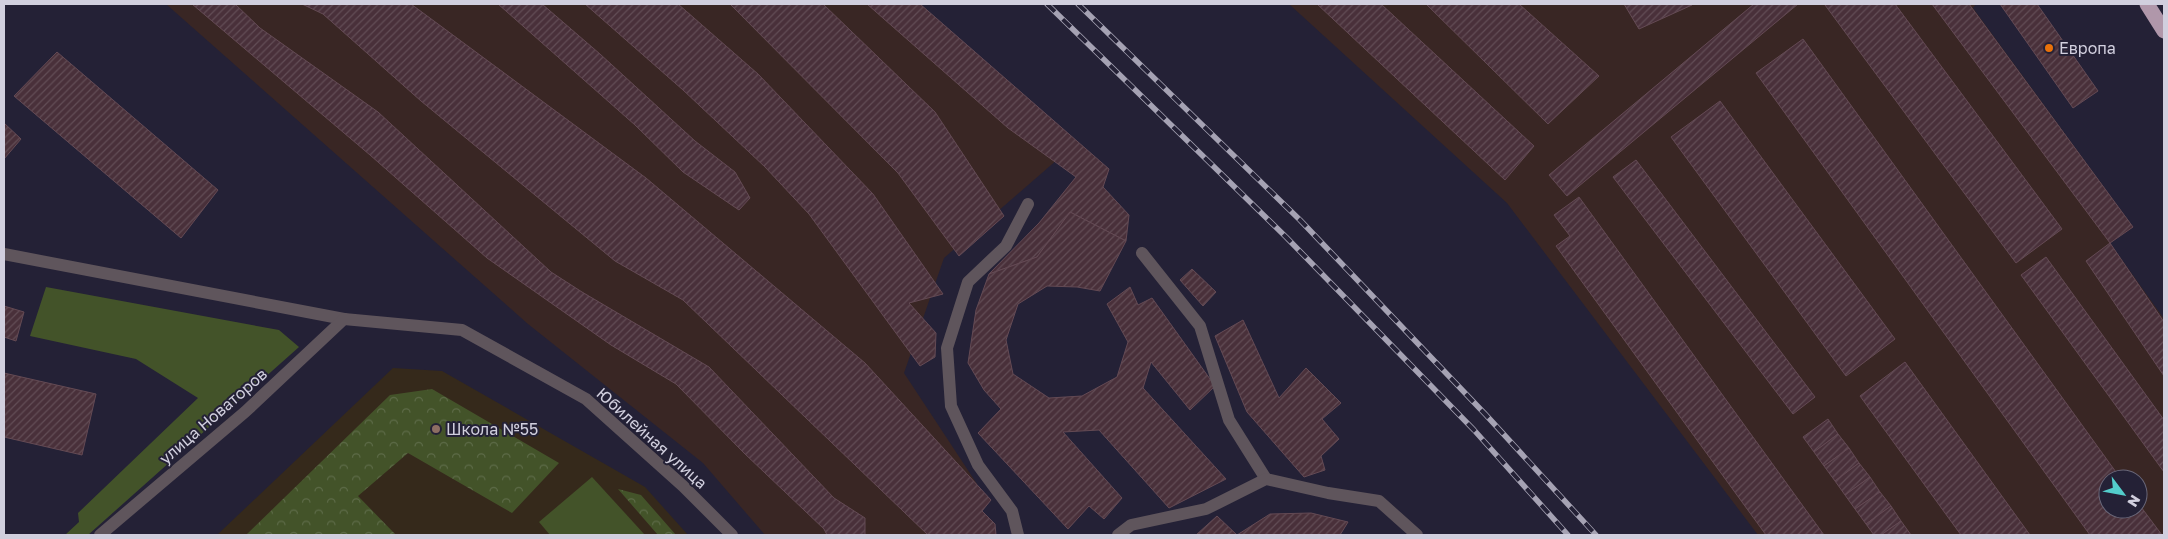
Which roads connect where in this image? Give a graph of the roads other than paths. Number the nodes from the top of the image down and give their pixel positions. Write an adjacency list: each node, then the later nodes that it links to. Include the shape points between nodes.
1 (2147, 4): 2 (highway)
2 (2164, 31)
3 (1028, 204): 10 (street, via 1006,246 968,282 947,348 950,406 978,465 1012,511)
4 (1142, 253): 7 (street, via 1200,326 1229,420)
5 (4, 254): 6 (street, Юбилейная улица)
6 (344, 319): 8 (street, улица Новаторов, via 245,412); 9 (street, Юбилейная улица, via 462,330 578,394 683,486)
7 (1266, 479): 11 (street, via 1206,509 1131,525); 12 (street, via 1379,501)
8 (100, 535)
9 (732, 535)
10 (1018, 535)
11 (1118, 535)
12 (1417, 535)

